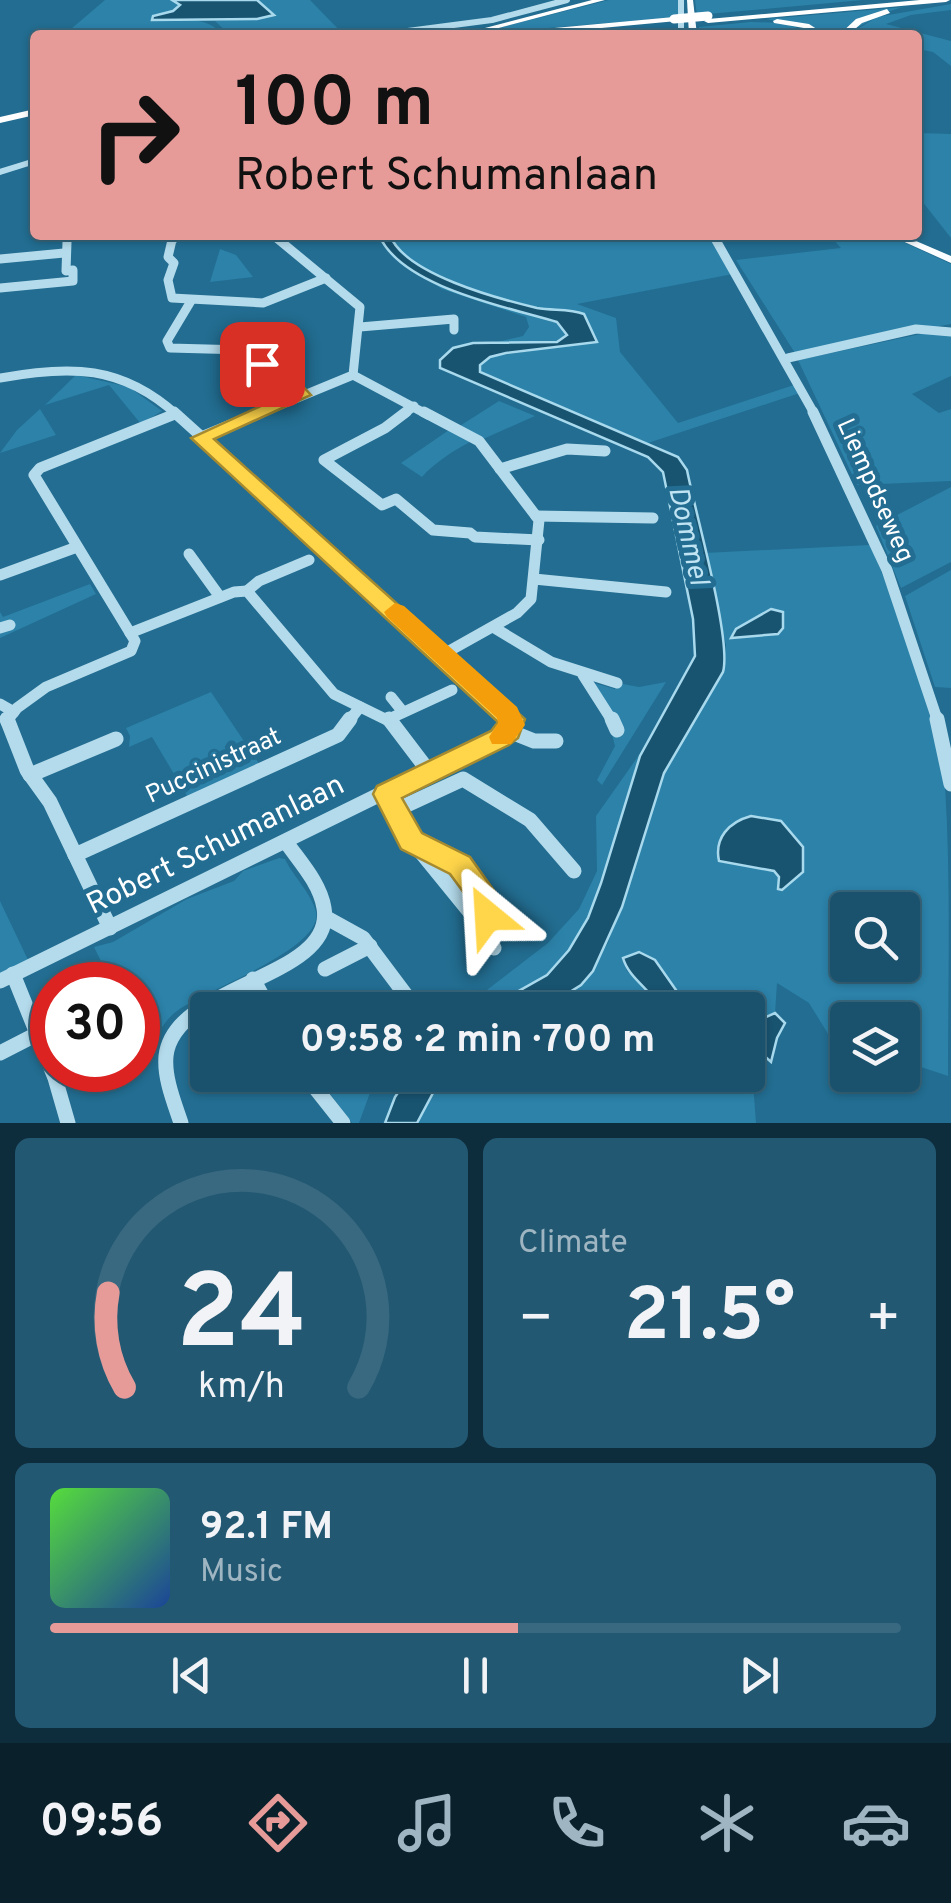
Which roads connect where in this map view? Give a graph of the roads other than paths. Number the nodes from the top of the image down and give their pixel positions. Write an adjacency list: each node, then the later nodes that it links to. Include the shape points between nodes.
1 (566, 0): 9 (street, via 492,20)
2 (601, 0): 10 (highway)
3 (681, 0): 8 (street)
4 (690, 0): 13 (main road)
5 (896, 0): 7 (highway)
6 (948, 1): 7 (highway); 15 (highway, via 883,12)
7 (708, 20): 8 (highway); 14 (highway, via 785,22)
8 (676, 26): 11 (highway); 12 (highway)
9 (415, 30)
10 (485, 30)
11 (598, 30)
12 (612, 30)
13 (693, 30)
14 (808, 30)
15 (849, 30)
16 (30, 110): 17 (highway)
17 (0, 117)
18 (30, 162): 19 (street)
19 (0, 172)
20 (172, 240): 28 (street, via 172,298)
21 (279, 240): 26 (street)
22 (716, 240): 32 (street, Liempdseweg)
23 (905, 240): 25 (main road)
24 (0, 259): 27 (street, via 66,247 66,271 73,270 73,280)
25 (951, 260)
26 (326, 278): 28 (street, via 263,303); 29 (street, via 360,307)
27 (0, 288)
28 (190, 302): 35 (street, via 167,340 170,348 244,350)
29 (360, 327): 30 (street, via 454,320); 33 (street)
30 (454, 330)
31 (951, 332): 32 (street, via 916,329)
32 (788, 358): 70 (street, Liempdseweg, via 896,596)
33 (353, 374): 35 (street); 36 (street)
34 (0, 378): 37 (street, via 66,370 112,375 152,392)
35 (302, 395): 38 (street)
36 (414, 406): 40 (street, via 479,441); 43 (street, via 324,460 382,505 396,498 434,530)
37 (175, 414): 38 (street); 44 (street, via 35,470)
38 (201, 438): 54 (street)
39 (606, 451): 40 (street, via 568,449)
40 (500, 469): 41 (street)
41 (536, 516): 42 (street); 43 (street)
42 (653, 518)
43 (538, 540): 48 (street)
44 (77, 548): 47 (street); 53 (street)
45 (189, 554): 51 (street)
46 (309, 560): 49 (street)
47 (0, 574)
48 (534, 579): 50 (street); 52 (street, via 525,607)
49 (247, 591): 51 (street); 60 (street, via 334,694)
50 (666, 592)
51 (220, 597): 53 (street)
52 (492, 626): 54 (street); 55 (street, via 522,649)
53 (130, 633): 61 (street, via 136,641 131,651 50,687)
54 (442, 655): 65 (street, via 508,714)
55 (583, 675): 56 (street); 64 (street)
56 (617, 683)
57 (452, 690): 62 (street)
58 (392, 698): 62 (street)
59 (0, 704): 61 (street)
60 (360, 707): 63 (street); 75 (street, Puccinistraat, via 338,735)
61 (14, 712): 69 (street, via 6,727)
62 (403, 712): 63 (street)
63 (388, 719): 68 (street)
64 (617, 730)
65 (509, 731): 67 (street); 68 (street, Robert Schumanlaan)
66 (116, 739): 69 (street)
67 (556, 741)
68 (430, 773): 71 (street, Robert Schumanlaan)
69 (30, 775): 75 (street)
70 (951, 784)
71 (386, 794): 72 (street); 74 (street, Robert Schumanlaan)
72 (396, 810): 73 (street); 76 (street, via 462,780 530,820)
73 (412, 841): 78 (street, via 428,870); 78 (street, via 460,865 490,906)
74 (286, 842): 77 (street, via 320,896); 79 (street, Robert Schumanlaan)
75 (76, 856): 79 (street)
76 (574, 871)
77 (325, 917): 80 (street, via 349,926); 84 (street, via 314,944)
78 (478, 922): 81 (street)
79 (110, 928): 83 (street, Robert Schumanlaan)
80 (370, 946): 82 (street); 86 (street)
81 (494, 948)
82 (325, 968)
83 (6, 978): 87 (street)
84 (253, 979): 85 (street); 93 (street, via 186,1016 172,1032 164,1051)
85 (260, 992)
86 (404, 992)
87 (30, 1021)
88 (30, 1038): 89 (street)
89 (0, 1054)
90 (60, 1092): 92 (street)
91 (318, 1092): 94 (street)
92 (68, 1123)
93 (181, 1123)
94 (343, 1123)

